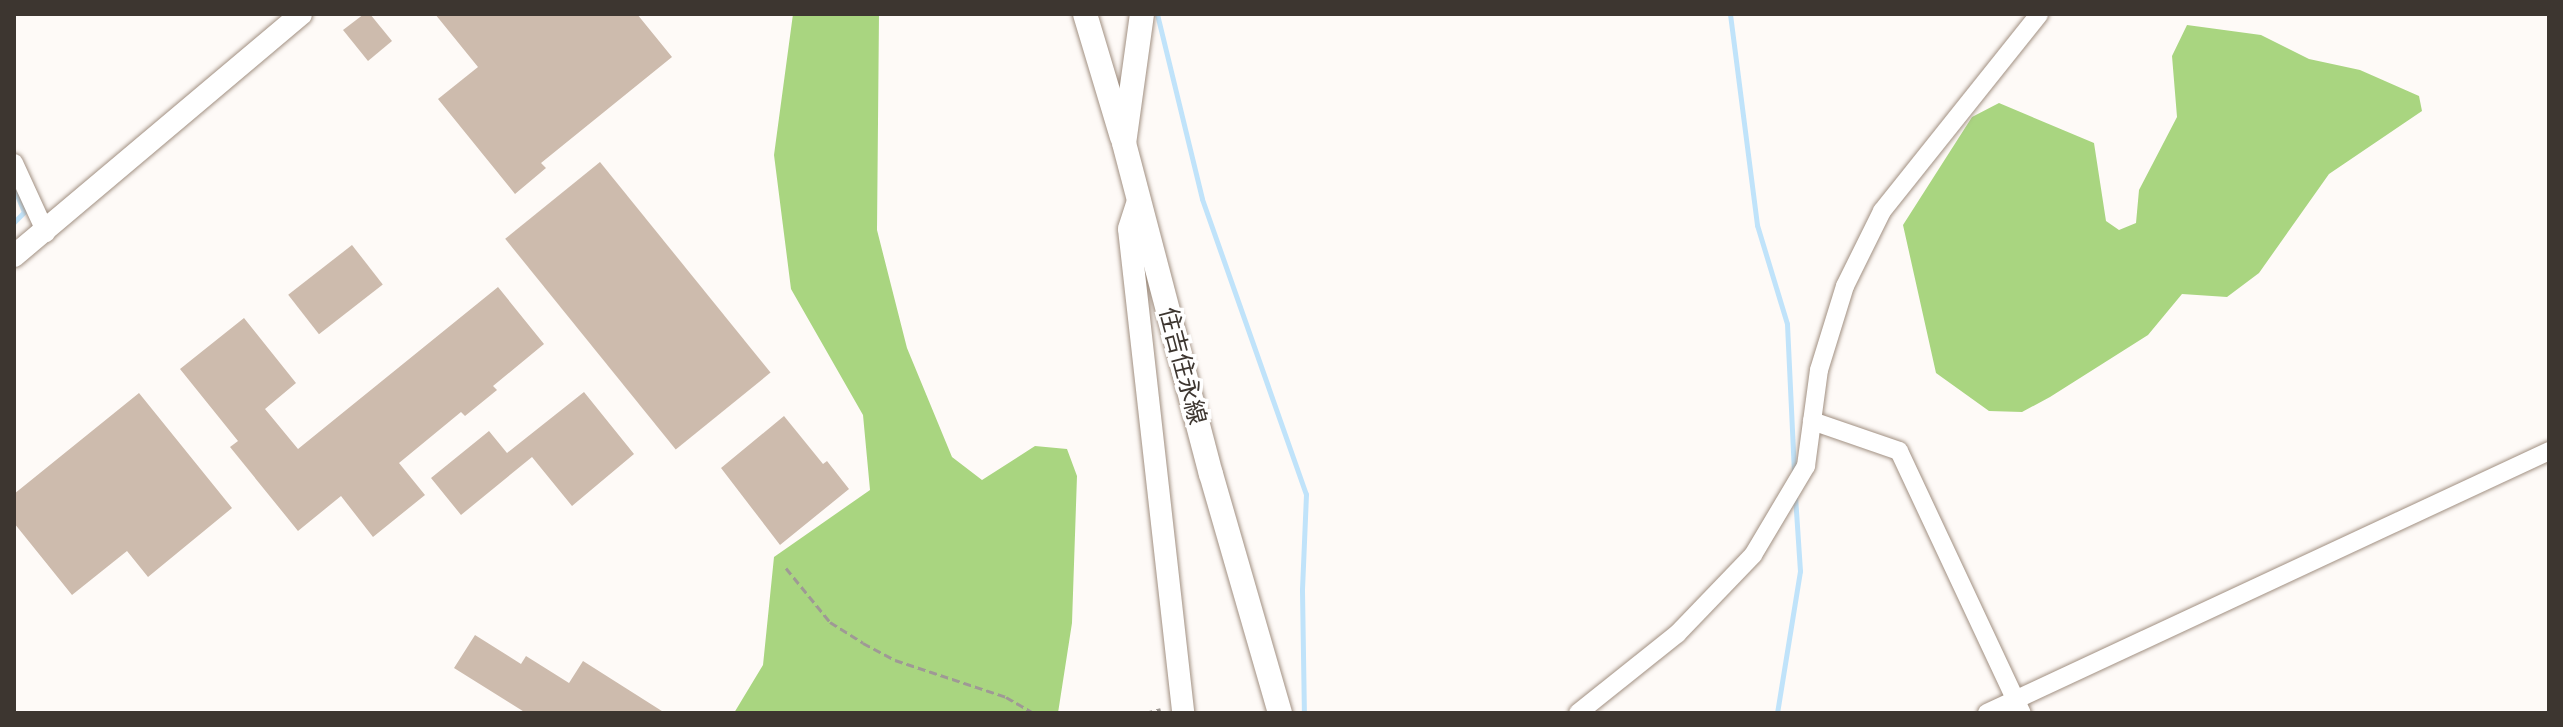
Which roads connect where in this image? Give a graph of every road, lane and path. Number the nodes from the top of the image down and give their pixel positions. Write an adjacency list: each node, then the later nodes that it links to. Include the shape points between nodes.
1 (301, 14): 8 (street)
2 (1085, 14): 5 (main road)
3 (1142, 14): 5 (main road, 住吉住永線)
4 (2039, 14): 10 (street, via 1882,211 1845,286 1819,370)
5 (1124, 143): 7 (main road, 住吉住永線)
6 (14, 163): 8 (street)
7 (1137, 204): 15 (street, via 1129,229); 16 (main road, 住吉住永線)
8 (46, 233): 9 (street)
9 (14, 256)
10 (1812, 421): 13 (street, via 1899,451); 17 (street, via 1806,466 1753,555 1677,634)
11 (2549, 451): 13 (street)
12 (786, 568): 14 (path, via 830,622 863,643 895,660 1006,697)
13 (2019, 706): 18 (street)
14 (1034, 713)
15 (1183, 713)
16 (1280, 713)
17 (1578, 713)
18 (1987, 713)

